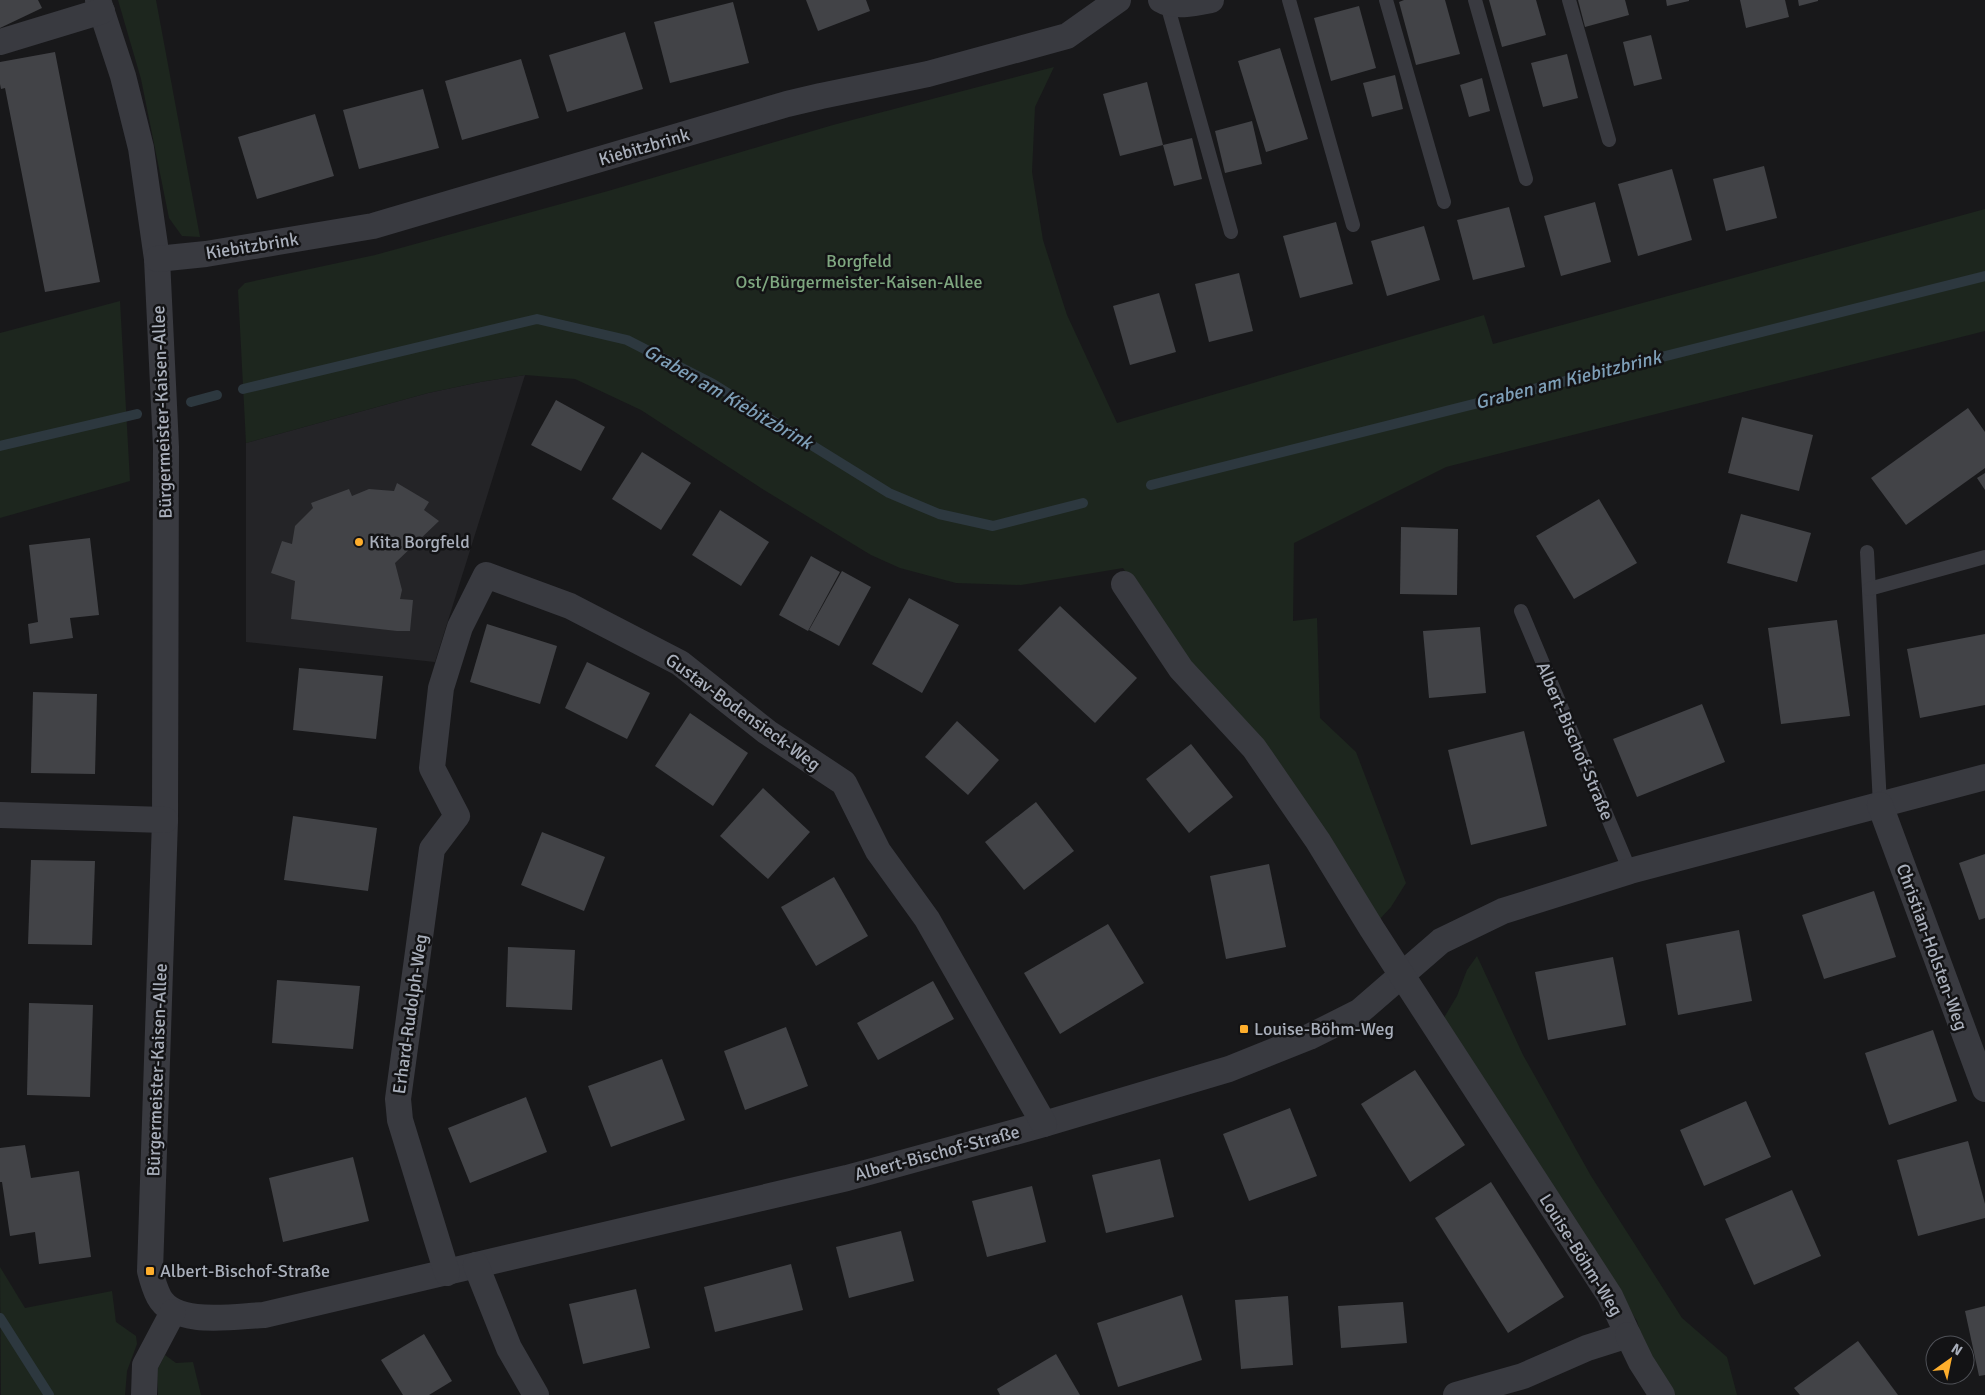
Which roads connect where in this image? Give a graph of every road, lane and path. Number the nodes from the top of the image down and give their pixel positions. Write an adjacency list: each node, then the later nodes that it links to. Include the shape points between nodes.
1 (1118, 0): 15 (street, Kiebitzbrink, via 1067,36 928,74 786,104 373,226)
2 (1211, 0): 7 (street)
3 (1289, 0): 13 (lane)
4 (1386, 0): 12 (lane)
5 (1475, 0): 11 (lane)
6 (1569, 0): 10 (lane)
7 (1164, 2): 14 (lane)
8 (100, 5): 9 (street, Bürgermeister-Kaisen-Allee); 15 (street, Bürgermeister-Kaisen-Allee, via 123,76 141,148)
9 (0, 42)
10 (1609, 140)
11 (1526, 179)
12 (1444, 202)
13 (1353, 225)
14 (1231, 232)
15 (157, 259): 25 (street, Bürgermeister-Kaisen-Allee, via 166,447)
16 (1866, 552): 19 (lane)
17 (1985, 557): 19 (lane)
18 (1124, 584): 27 (street, Louise-Böhm-Weg, via 1181,669 1254,748 1318,841)
19 (1868, 589): 22 (lane)
20 (1521, 611): 26 (lane, Albert-Bischof-Straße)
21 (1985, 777): 22 (street, Albert-Bischof-Straße)
22 (1880, 805): 26 (street, Albert-Bischof-Straße); 28 (street, Christian-Holsten-Weg)
23 (0, 815): 25 (street)
24 (457, 816): 29 (street, Gustav-Bodensieck-Weg, via 432,768 440,697 460,627 486,575 570,606 680,663 767,732 844,783 878,851 927,919); 31 (street, Erhard-Rudolph-Weg, via 432,849 398,1099 400,1120)
25 (165, 820): 32 (street, Bürgermeister-Kaisen-Allee, via 150,1271 159,1298)
26 (1630, 871): 27 (street, Albert-Bischof-Straße, via 1503,911 1441,941)
27 (1403, 976): 29 (street, Albert-Bischof-Straße, via 1359,1012 1309,1038 1229,1069); 33 (street, Louise-Böhm-Weg, via 1610,1296)
28 (1985, 1089)
29 (1044, 1124): 30 (street, Albert-Bischof-Straße, via 847,1178)
30 (476, 1265): 31 (street, Albert-Bischof-Straße); 35 (street, via 509,1348)
31 (448, 1273): 32 (street, Albert-Bischof-Straße, via 264,1315 201,1318)
32 (173, 1312): 34 (street, via 145,1365)
33 (1628, 1335): 36 (street, Louise-Böhm-Weg, via 1587,1348 1523,1376); 37 (street, Louise-Böhm-Weg)
34 (144, 1395)
35 (536, 1395)
36 (1456, 1395)
37 (1662, 1395)

